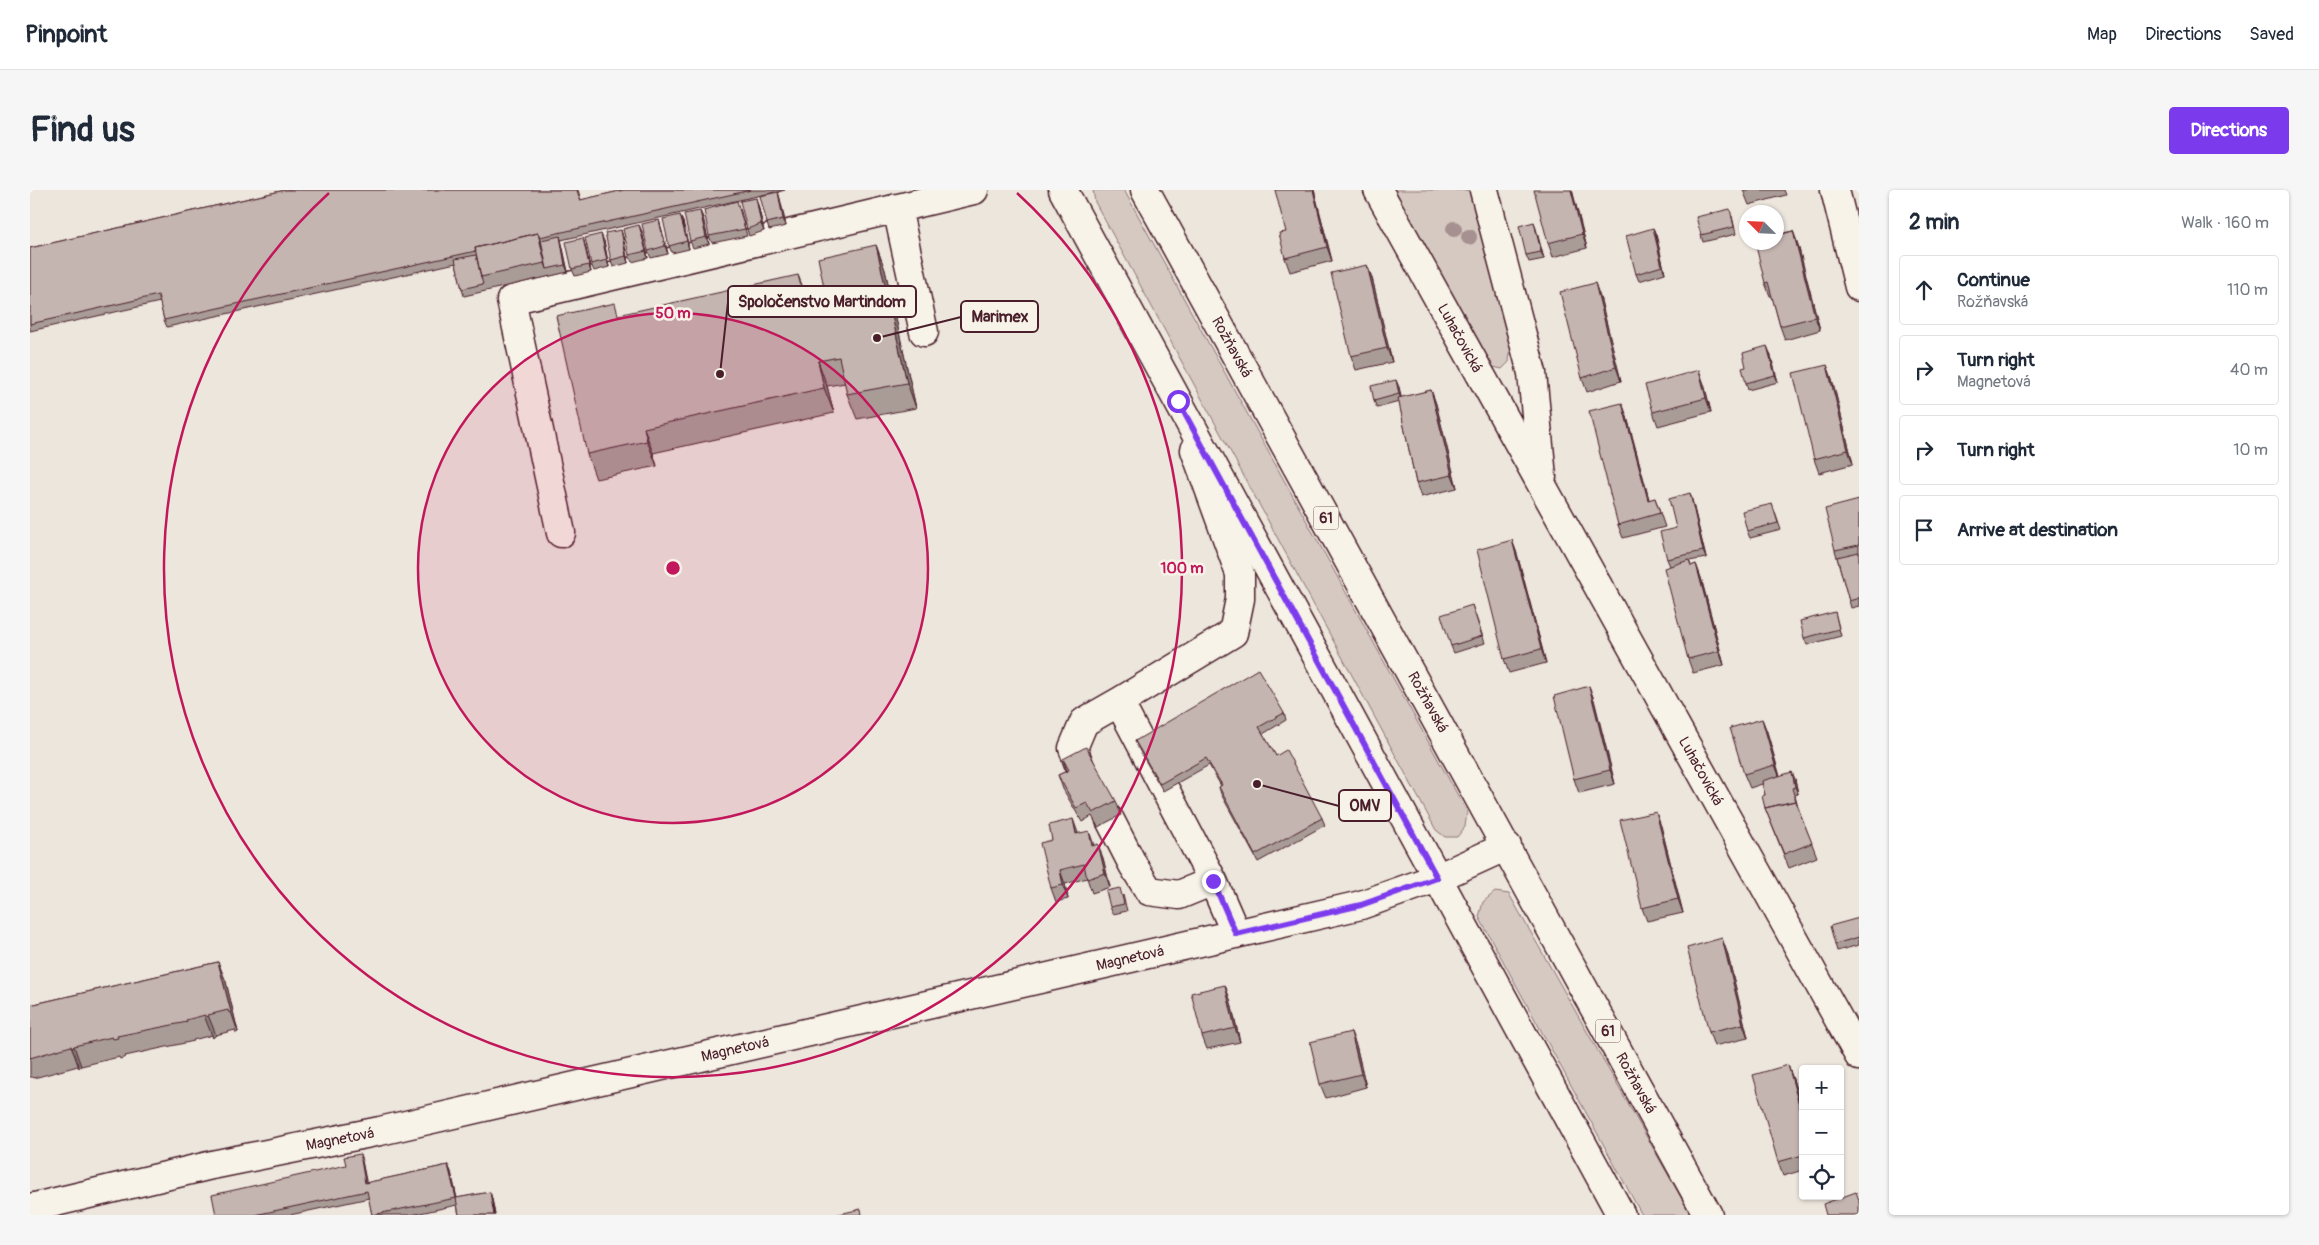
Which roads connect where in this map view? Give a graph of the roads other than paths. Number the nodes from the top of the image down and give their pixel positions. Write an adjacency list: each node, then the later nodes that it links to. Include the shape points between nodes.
1 (974, 190): 7 (street)
2 (1063, 190): 10 (street)
3 (1145, 190): 16 (street, Rožňavská / 61)
4 (1378, 190): 11 (street, Luhačovická)
5 (1484, 190): 11 (street, Luhačovická, via 1532,373)
6 (1835, 190): 8 (street)
7 (897, 208): 9 (street); 12 (street, via 511,300)
8 (1859, 287)
9 (924, 332)
10 (1178, 401): 13 (street, via 1240,574 1240,599 1233,633); 17 (street)
11 (1543, 486): 20 (street, Luhačovická)
12 (561, 533)
13 (1119, 702): 14 (street, via 1084,722 1072,748); 18 (street)
14 (1080, 766)
15 (1110, 820): 18 (street, via 1149,891 1179,895)
16 (1507, 846): 17 (street, Magnetová); 23 (street, Rožňavská / 61)
17 (1437, 878): 19 (street, Magnetová, via 1361,905); 22 (street)
18 (1213, 881): 19 (street)
19 (1236, 934): 21 (street, Magnetová)
20 (1859, 1056)
21 (30, 1208)
22 (1621, 1215)
23 (1708, 1215)

